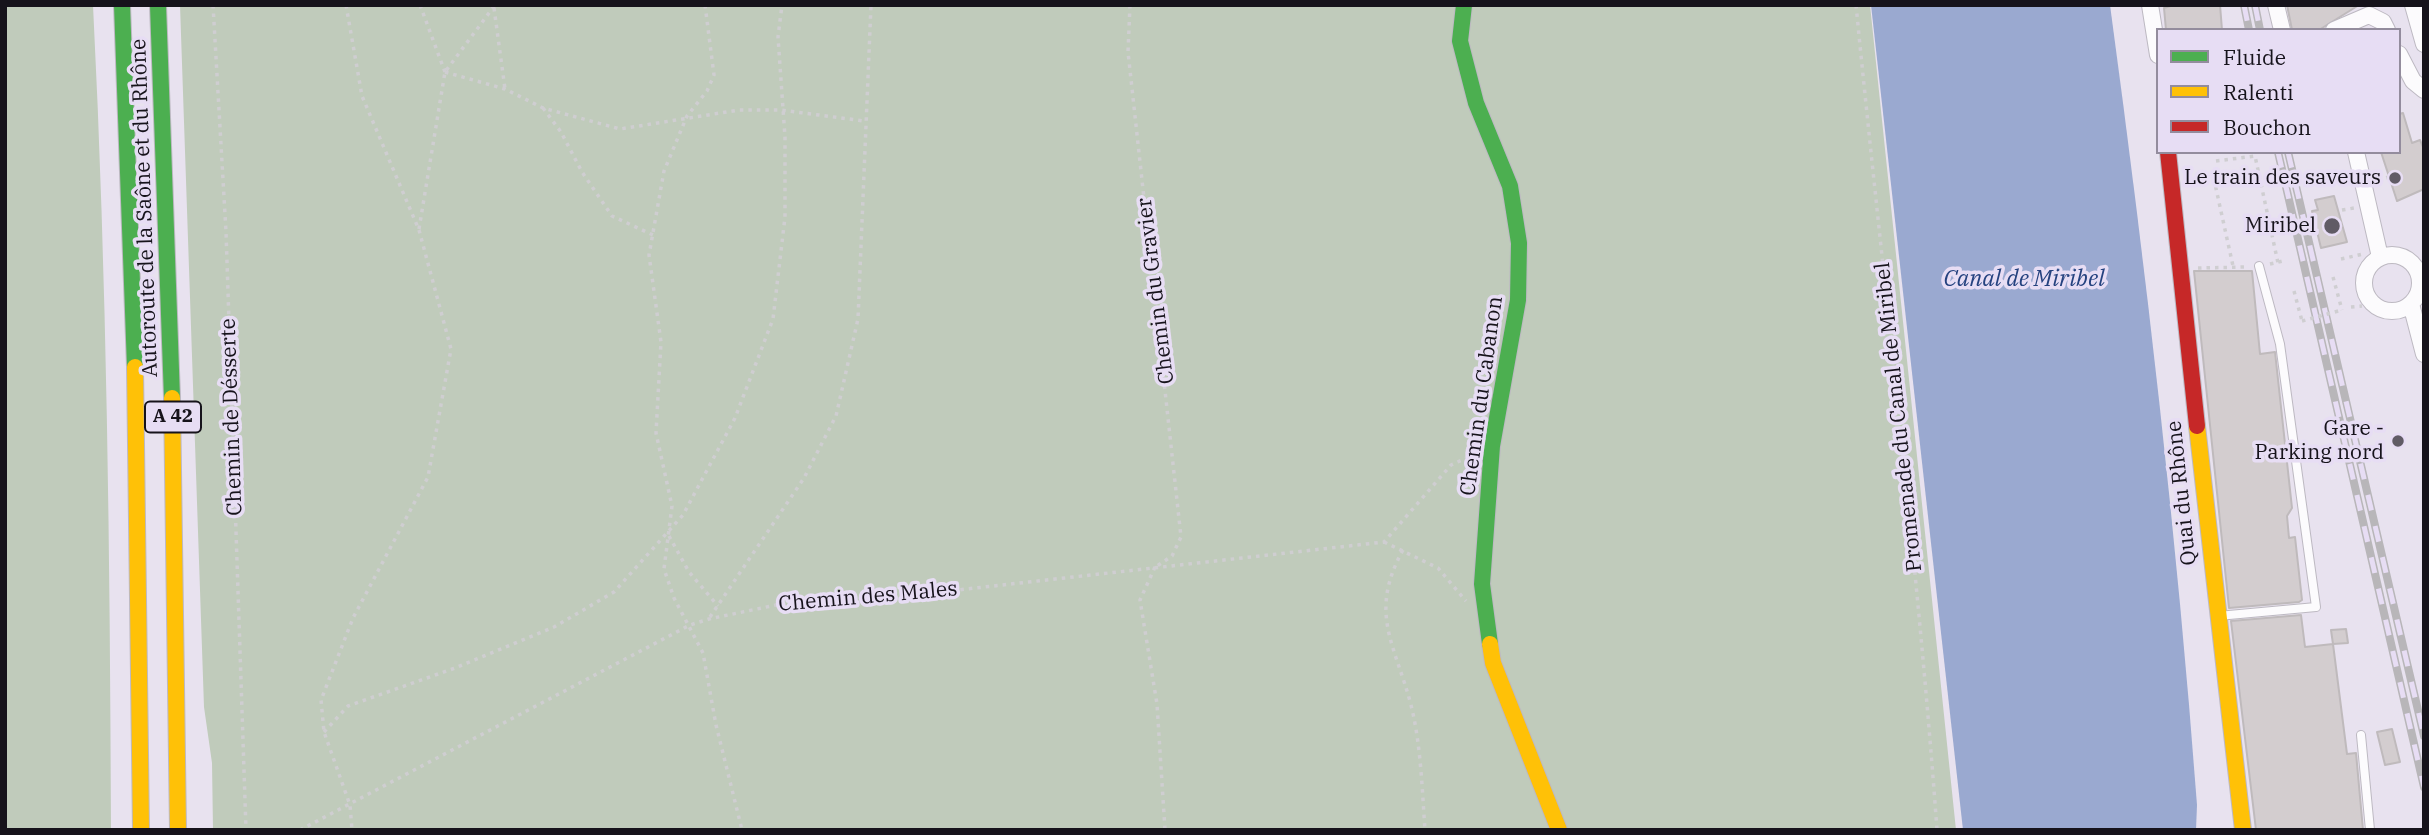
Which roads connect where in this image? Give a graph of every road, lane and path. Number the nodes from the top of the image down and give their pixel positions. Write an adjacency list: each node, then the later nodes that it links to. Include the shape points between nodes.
1 (122, 5): 62 (main road, Autoroute de la Saône et du Rhône / A 42, via 133,260)
2 (158, 5): 63 (main road, Autoroute de la Saône et du Rhône / A 42, via 169,231)
3 (213, 5): 64 (path, Chemin de Désserte, via 226,232)
4 (346, 5): 35 (path, via 362,96)
5 (420, 5): 22 (path)
6 (705, 5): 27 (path, via 714,75 708,91)
7 (782, 5): 26 (path, via 778,37)
8 (871, 5): 28 (path)
9 (1130, 5): 53 (path, Chemin du Gravier, via 1128,52 1181,537 1172,556)
10 (1464, 5): 58 (main road, Chemin du Cabanon, via 1460,41 1476,103 1510,186 1519,243 1518,300 1491,460 1482,584)
11 (1856, 5): 71 (path, Promenade du Canal de Miribel, via 1908,476)
12 (2150, 5): 19 (street)
13 (2276, 5): 16 (street)
14 (2413, 5): 20 (street)
15 (494, 6): 22 (path); 23 (path)
16 (2282, 28)
17 (2339, 28): 18 (street, via 2369,15)
18 (2386, 28)
19 (2156, 42)
20 (2424, 44)
21 (2401, 58): 24 (street, via 2413,81)
22 (445, 72): 23 (path); 35 (path)
23 (505, 89): 25 (path)
24 (2424, 90)
25 (543, 108): 27 (path, via 620,129); 36 (path, via 612,216)
26 (781, 110): 27 (path); 28 (path); 50 (path, via 785,217 773,319 735,418)
27 (687, 116): 36 (path, via 664,171)
28 (864, 121): 54 (path, via 858,319 836,415 804,478)
29 (2168, 154): 55 (main road, Quai du Rhône)
30 (2356, 154): 37 (street)
31 (2216, 161): 39 (path, via 2255,156 2280,262)
32 (2218, 180): 40 (path, via 2215,184)
33 (2357, 207): 34 (path)
34 (2342, 210)
35 (419, 229): 59 (path, via 451,349 428,477 353,618 321,700)
36 (653, 235): 50 (path, via 649,255 661,342 656,433 672,506)
37 (2374, 255): 38 (path); 45 (street, via 2398,255 2413,264 2420,289); 45 (street, via 2367,271 2369,299 2393,311)
38 (2341, 259)
39 (2264, 265): 55 (lane, via 2280,344 2316,607)
40 (2233, 266): 41 (path); 42 (path)
41 (2248, 268)
42 (2190, 269)
43 (2333, 277): 44 (path, bridge, via 2342,310 2302,321)
44 (2294, 291)
45 (2411, 304): 48 (street)
46 (2362, 306): 47 (path)
47 (2351, 307)
48 (2424, 354)
49 (1451, 465): 51 (path)
50 (668, 534): 54 (path, via 689,572); 57 (path, via 664,569); 59 (path, via 614,592 554,627 348,706)
51 (1384, 542): 52 (path); 53 (path, Chemin des Males)
52 (1403, 550): 58 (path, via 1438,568); 69 (path, via 1390,574 1386,630 1411,707)
53 (1155, 567): 56 (path, Chemin des Males, via 931,593 776,605); 68 (path, Chemin du Gravier, via 1140,600 1157,704)
54 (718, 606): 56 (path)
55 (2217, 616): 72 (main road, Quai du Rhône)
56 (709, 619): 57 (path, Chemin des Males)
57 (690, 625): 61 (path, Chemin des Males); 67 (path, via 703,653)
58 (1488, 629): 70 (main road, Chemin du Cabanon, via 1493,663)
59 (324, 732): 61 (path)
60 (2361, 735): 73 (lane)
61 (350, 806): 65 (path, Chemin des Males); 66 (path)
62 (141, 830)
63 (178, 830)
64 (246, 830)
65 (300, 830)
66 (352, 830)
67 (742, 830)
68 (1165, 830)
69 (1425, 830)
70 (1559, 830)
71 (1937, 830)
72 (2243, 830)
73 (2370, 830)

